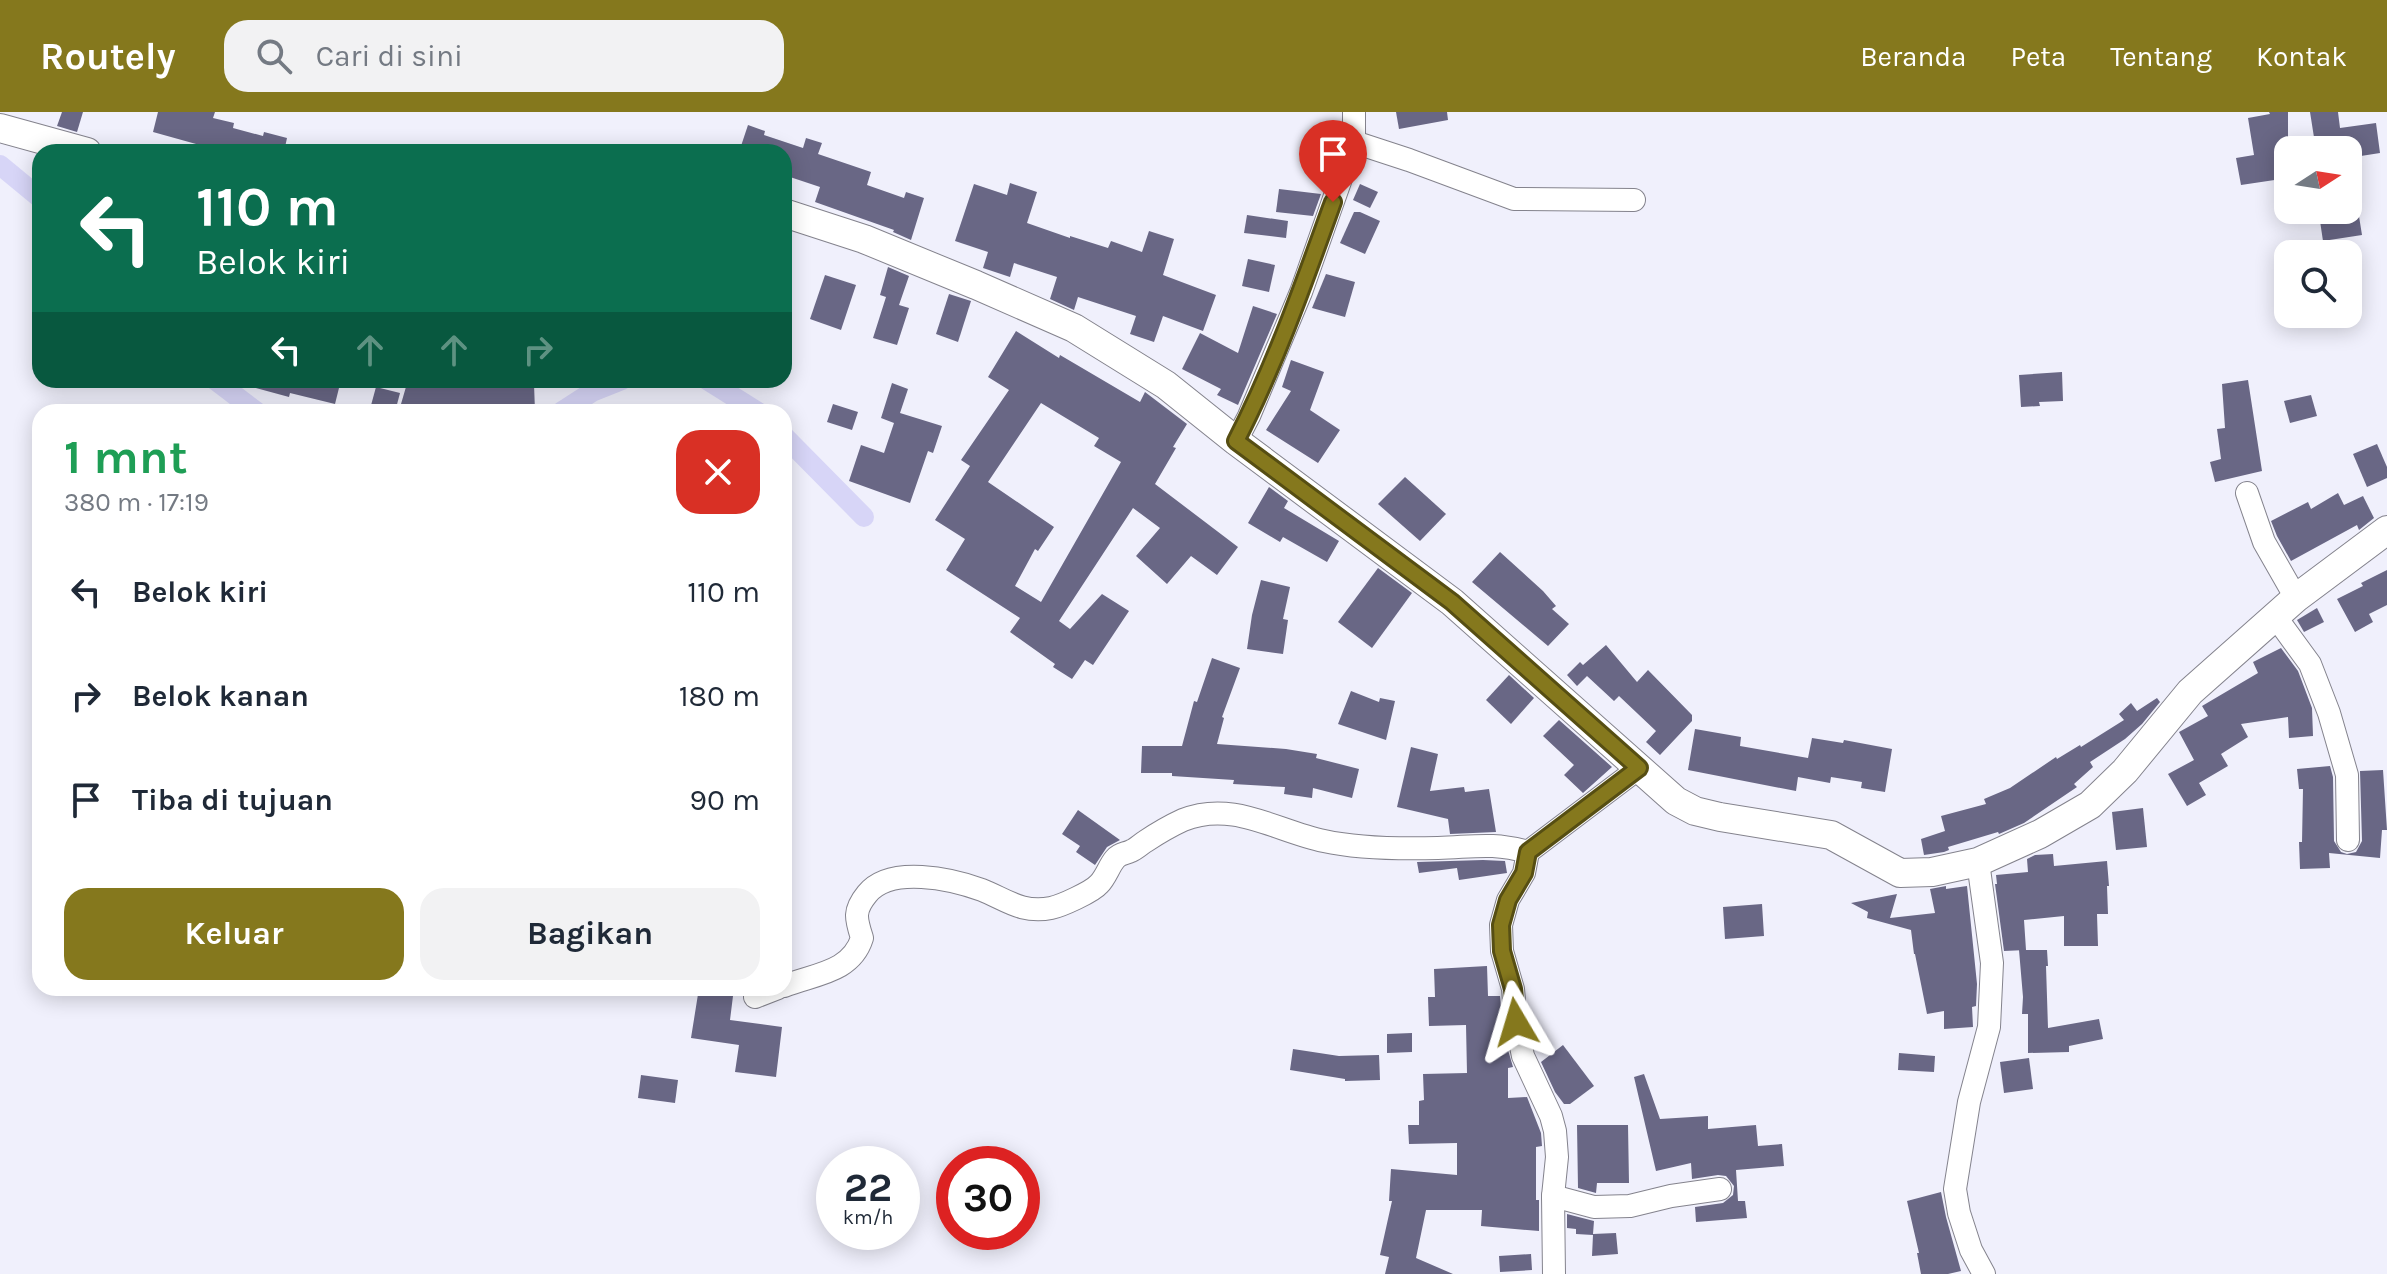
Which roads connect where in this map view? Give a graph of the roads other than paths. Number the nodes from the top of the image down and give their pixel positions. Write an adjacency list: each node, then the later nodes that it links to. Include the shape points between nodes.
1 (1354, 112): 3 (street)
2 (0, 128): 4 (main road)
3 (1354, 142): 5 (street, via 1514,199); 7 (street, via 1301,292)
4 (58, 144)
5 (1634, 200)
6 (792, 216): 7 (main road, via 864,239 1074,328 1166,385)
7 (1236, 441): 11 (main road, via 1452,602)
8 (2247, 493): 10 (street)
9 (2387, 530): 10 (main road)
10 (2286, 607): 12 (street, via 2329,713 2347,775); 14 (main road, via 2190,692 2090,805)
11 (1639, 768): 13 (street); 14 (main road, via 1695,811 1831,835 1900,873)
12 (2348, 840)
13 (1528, 852): 15 (street, via 1505,845 1408,848 1326,842 1237,814 1203,814 1123,853 1100,884 1055,907 1021,907 934,878 880,882 856,911 862,938 853,957 843,966); 17 (street, via 1524,873 1504,912 1502,951 1523,1056 1555,1131)
14 (1978, 862): 19 (street, via 1992,963 1989,1027 1969,1102 1955,1189 1968,1242)
15 (792, 983)
16 (1720, 1189): 17 (street, via 1630,1206 1594,1207)
17 (1553, 1196): 18 (street)
18 (1554, 1274)
19 (1984, 1274)

